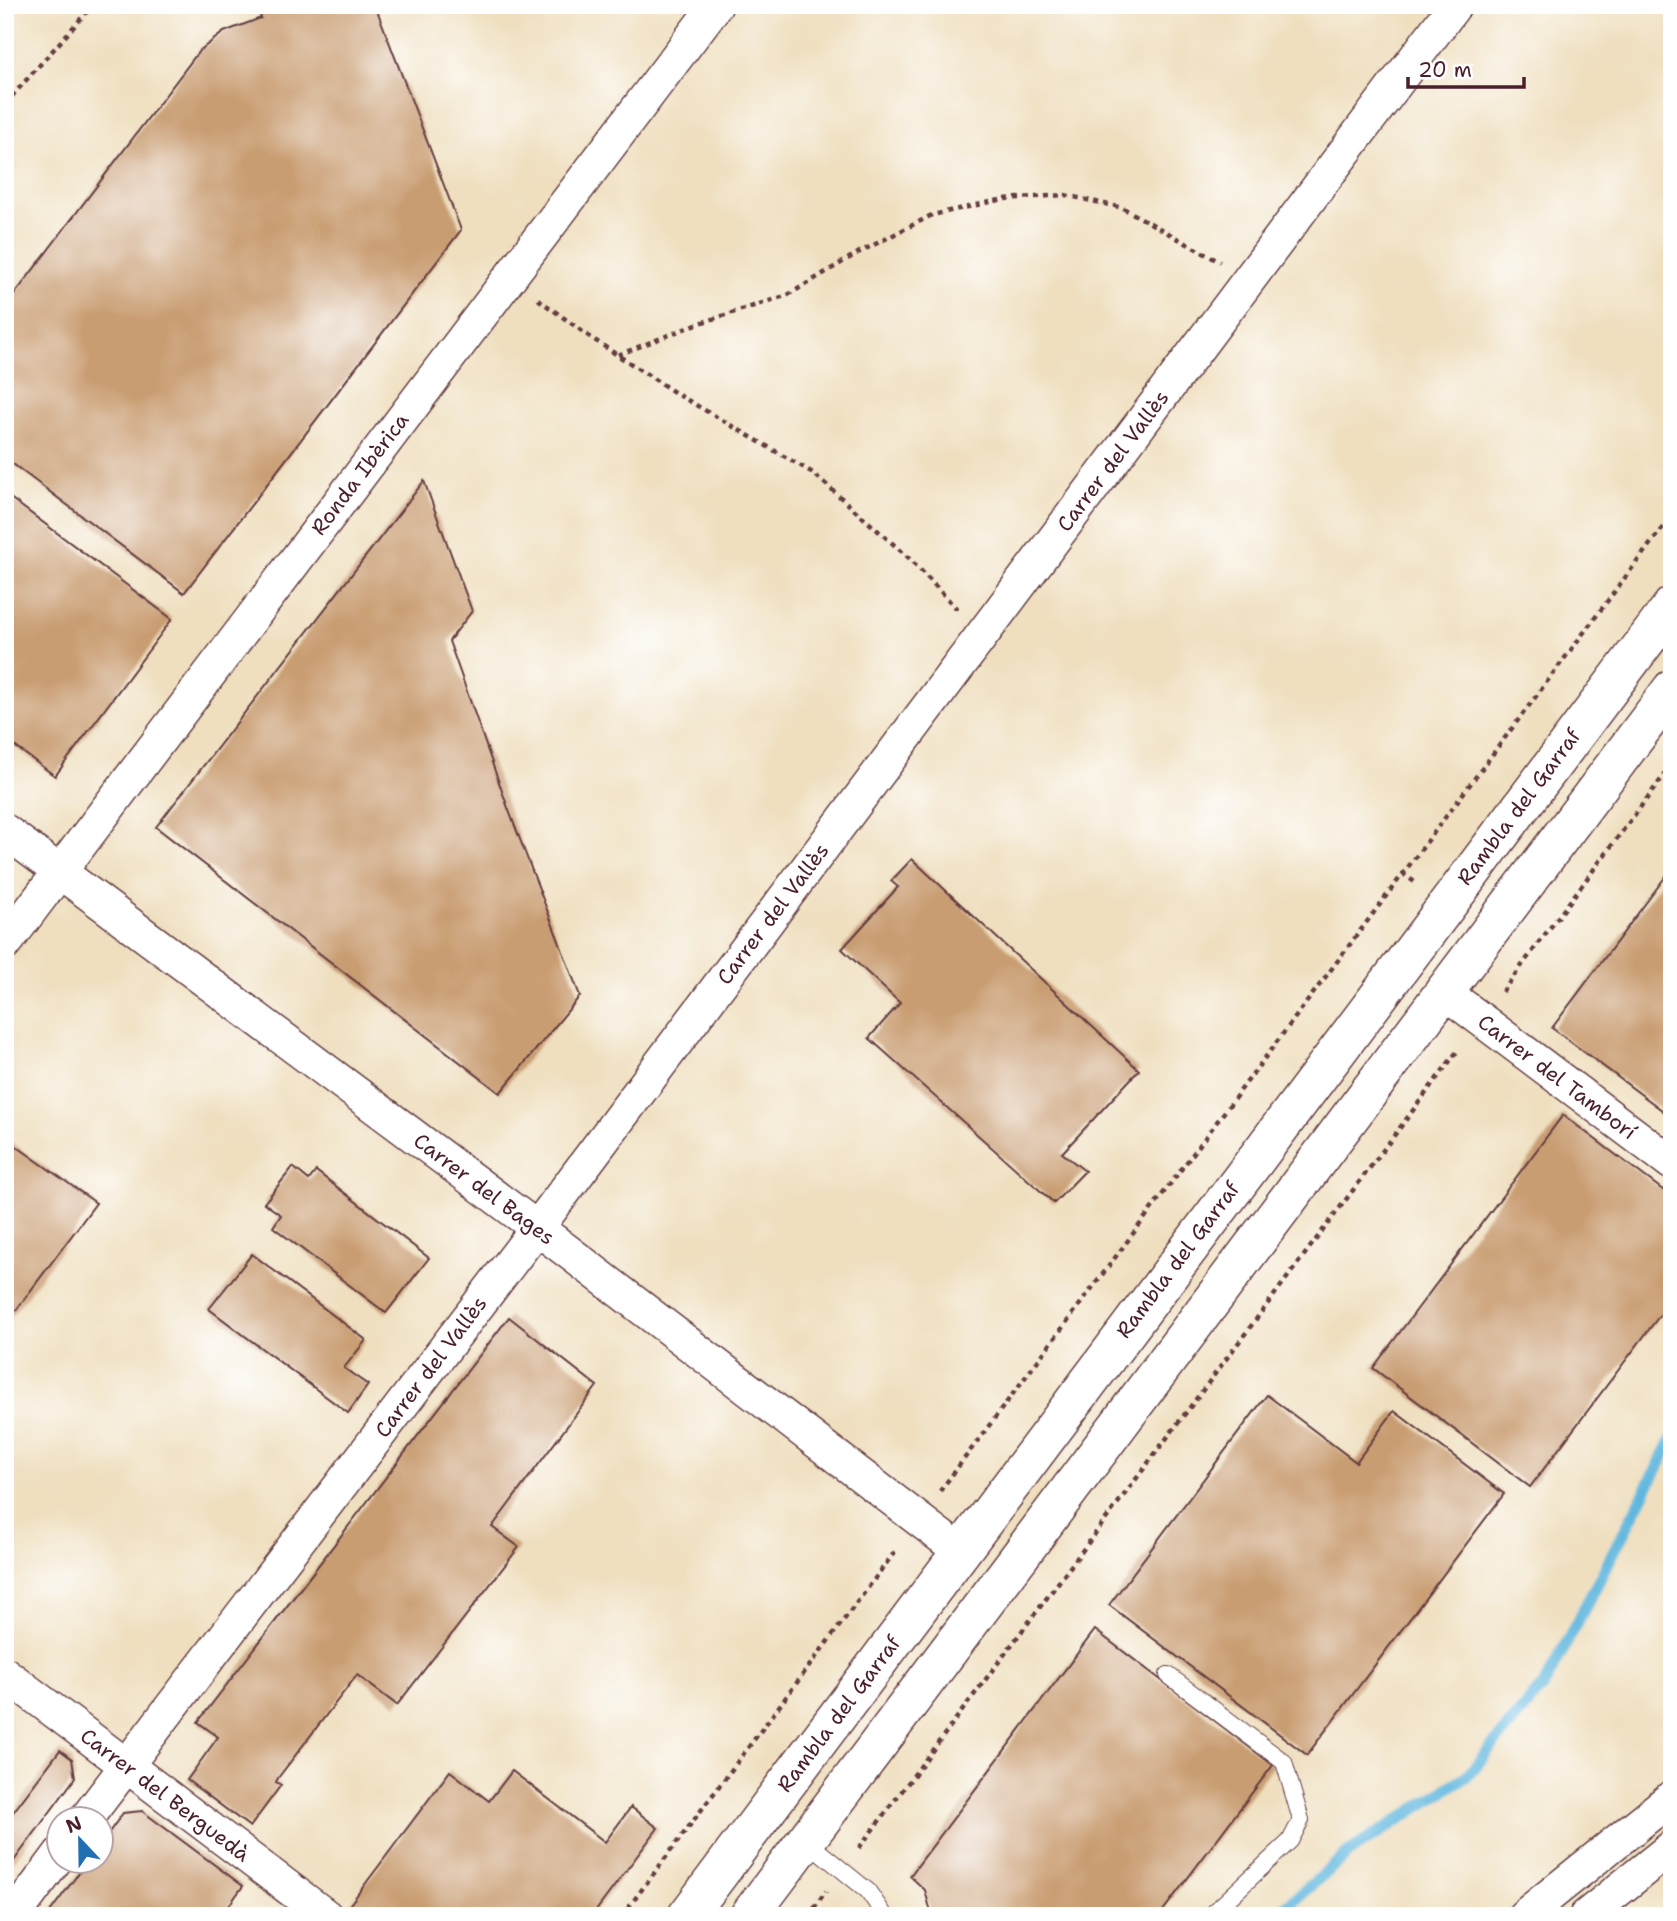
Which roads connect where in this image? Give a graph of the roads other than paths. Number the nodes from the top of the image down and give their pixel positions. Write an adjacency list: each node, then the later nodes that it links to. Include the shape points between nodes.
1 (716, 5): 6 (street, Ronda Ibèrica)
2 (1455, 5): 10 (street, Carrer del Vallès)
3 (1672, 606): 11 (street, Rambla del Garraf)
4 (1672, 689): 8 (street)
5 (5, 831): 6 (street, Carrer del Bages)
6 (59, 872): 7 (street, Ronda Ibèrica); 10 (street, Carrer del Bages)
7 (5, 944)
8 (1443, 991): 9 (street, Carrer del Tamborí); 17 (street)
9 (1672, 1163)
10 (537, 1228): 11 (street, Carrer del Bages); 14 (street, Carrer del Vallès)
11 (960, 1551): 22 (street, Rambla del Garraf)
12 (5, 1674): 14 (street, Carrer del Berguedà)
13 (1168, 1675): 25 (lane, via 1284,1762 1301,1820 1290,1841)
14 (125, 1766): 16 (street, Carrer del Vallès); 21 (street, Carrer del Berguedà)
15 (1672, 1797): 26 (street)
16 (95, 1806)
17 (806, 1840): 23 (street); 24 (lane, via 868,1891)
18 (1672, 1847): 27 (street)
19 (46, 1873): 20 (street)
20 (14, 1916)
21 (326, 1916)
22 (687, 1916)
23 (749, 1916)
24 (885, 1916)
25 (1210, 1916)
26 (1524, 1916)
27 (1586, 1916)

